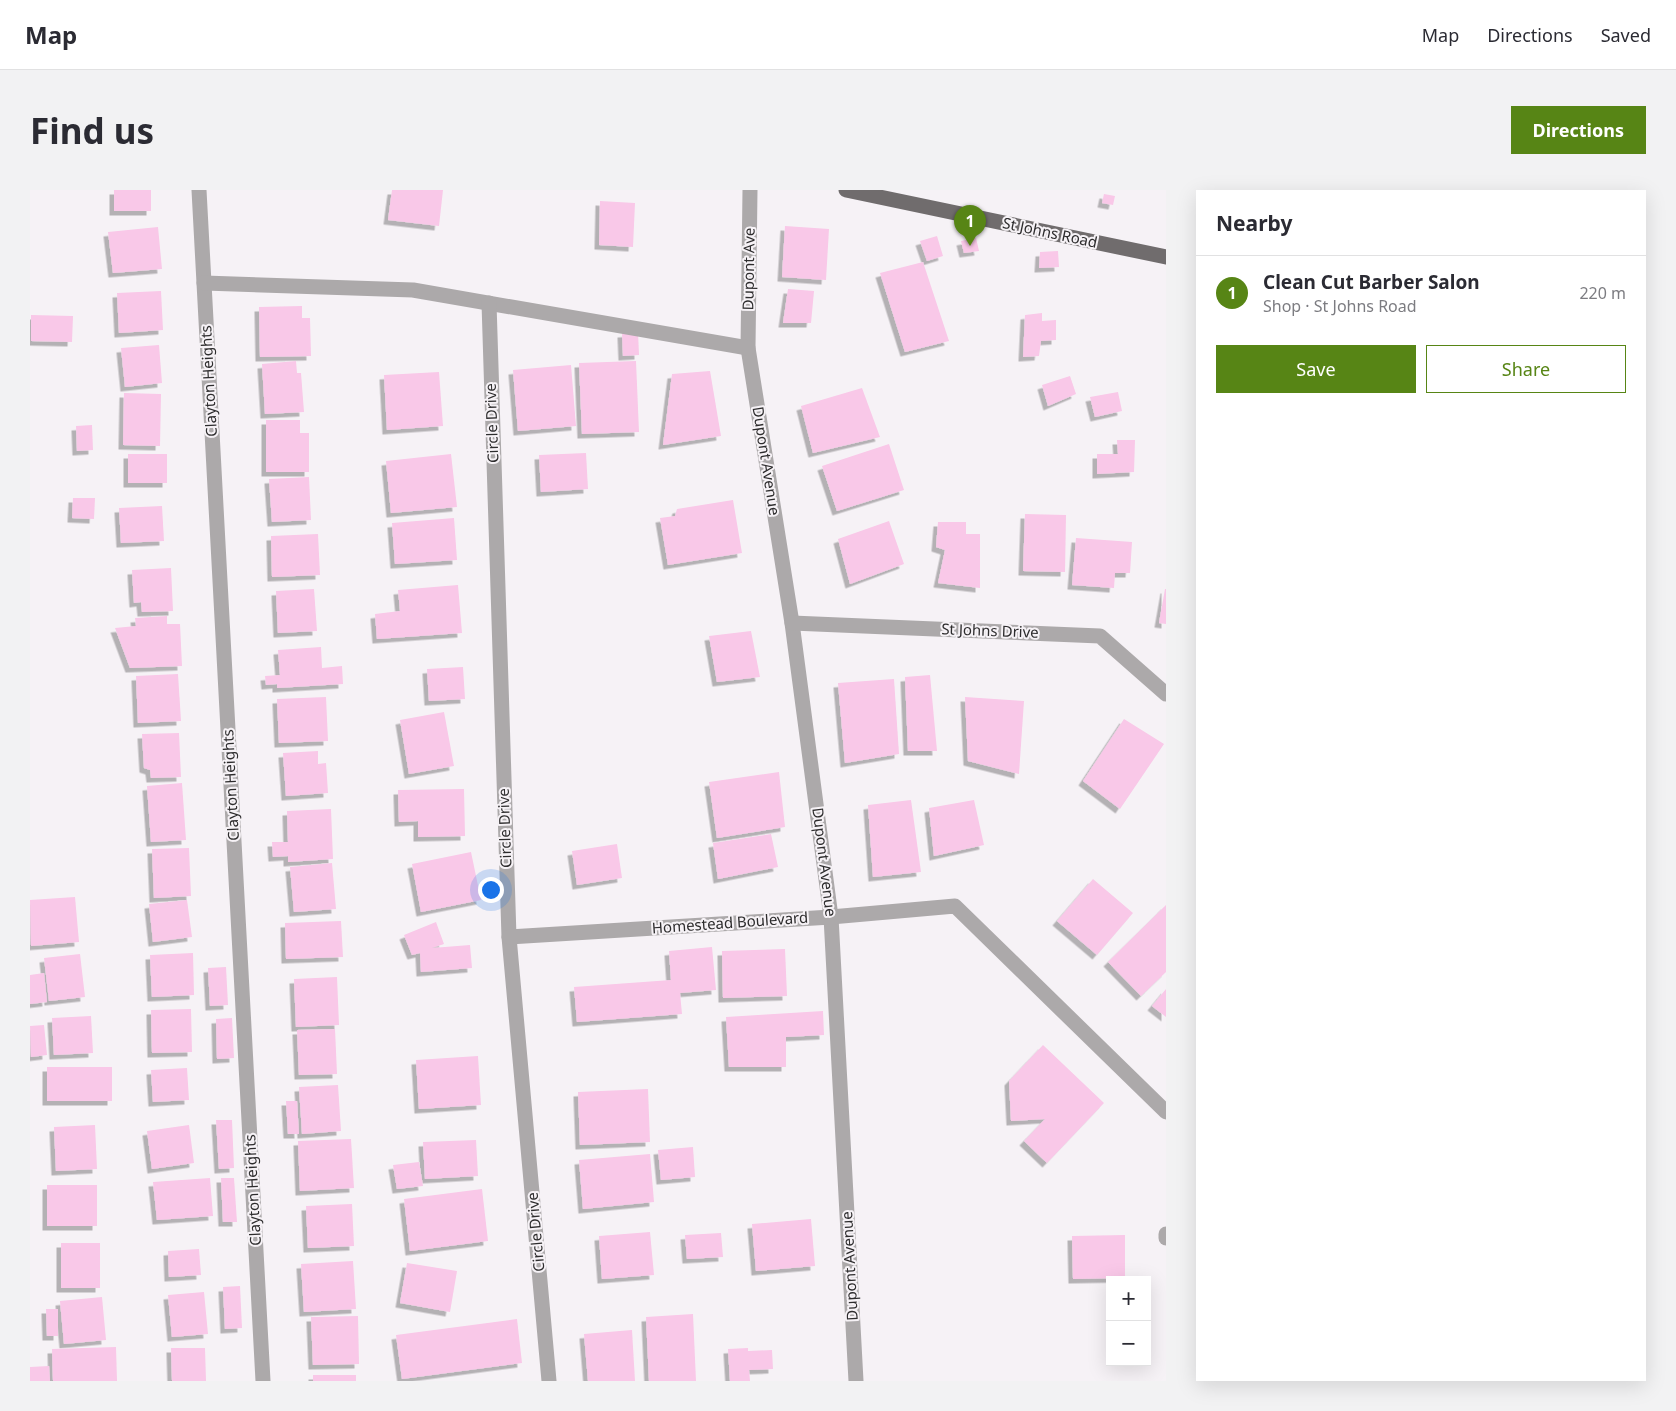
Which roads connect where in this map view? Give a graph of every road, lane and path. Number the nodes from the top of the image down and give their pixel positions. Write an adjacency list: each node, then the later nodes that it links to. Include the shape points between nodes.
1 (199, 190): 5 (street, Clayton Heights)
2 (750, 190): 7 (street, Dupont Ave)
3 (846, 190): 4 (main road, St Johns Road)
4 (1166, 257)
5 (204, 283): 6 (street, via 413,290); 13 (street, Clayton Heights)
6 (488, 303): 7 (street); 11 (street, Circle Drive)
7 (748, 348): 8 (street, Dupont Avenue)
8 (792, 623): 9 (street, St Johns Drive, via 1100,636); 10 (street, Dupont Avenue)
9 (1166, 694)
10 (831, 917): 11 (street, Homestead Boulevard); 12 (street, Homestead Boulevard, via 955,906); 15 (street, Dupont Avenue)
11 (509, 937): 14 (street, Circle Drive)
12 (1166, 1112)
13 (263, 1381)
14 (549, 1381)
15 (856, 1381)

